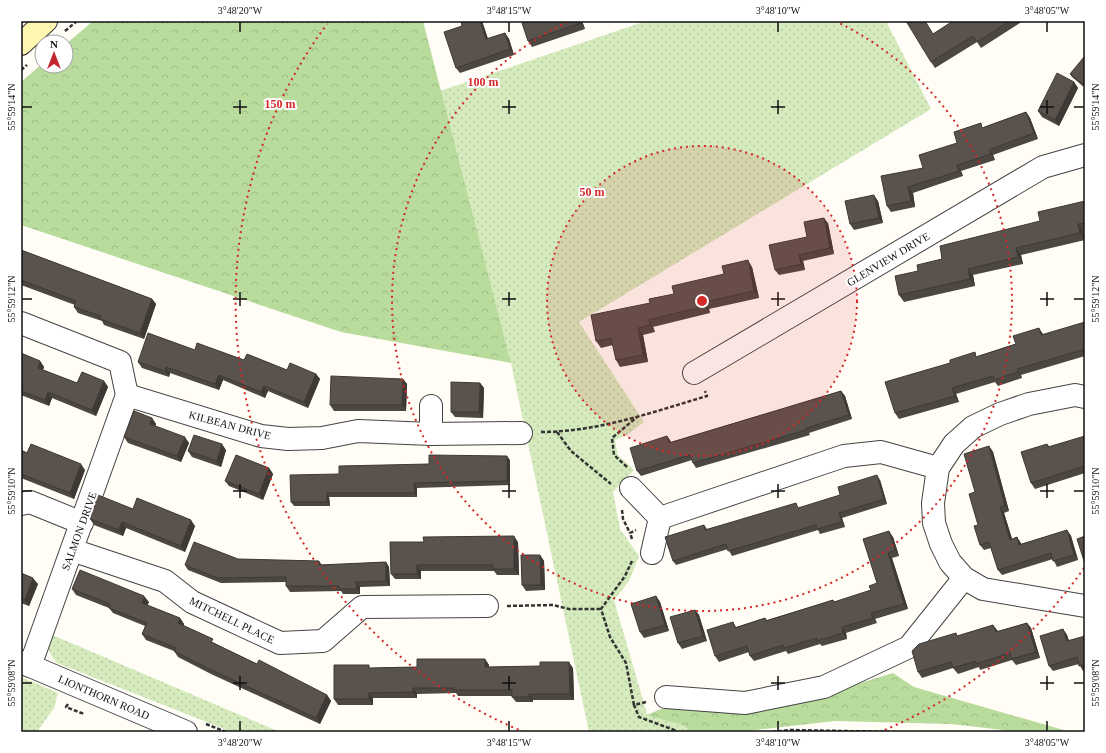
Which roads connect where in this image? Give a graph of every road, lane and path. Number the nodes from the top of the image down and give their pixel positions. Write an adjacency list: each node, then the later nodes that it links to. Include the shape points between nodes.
1 (46, 21): 2 (main road)
2 (21, 44)
3 (1085, 155): 5 (street, GLENVIEW DRIVE, via 1043,168)
4 (21, 323): 6 (street, via 120,362)
5 (694, 373): 9 (path, via 707,396)
6 (127, 395): 12 (street, KILBEAN DRIVE, via 261,436 288,440 322,438 358,431); 18 (street, SALMON DRIVE)
7 (1085, 397): 14 (street, via 1074,395 1029,404 973,427 954,444)
8 (431, 406): 12 (street)
9 (637, 417): 11 (path); 13 (path, via 612,438)
10 (521, 432): 11 (path); 12 (street, KILBEAN DRIVE)
11 (557, 432): 15 (path, via 571,450)
12 (431, 434)
13 (614, 455)
14 (938, 468): 17 (street, via 881,452 844,456); 22 (street, via 934,523 950,562)
15 (622, 493): 17 (street); 19 (path, via 623,519)
16 (21, 504): 18 (street, via 30,502)
17 (660, 518): 21 (street)
18 (82, 523): 20 (street, SALMON DRIVE)
19 (630, 533)
20 (72, 550): 23 (street, MITCHELL PLACE, via 165,581 192,602 280,643 323,641 362,607); 27 (street, SALMON DRIVE)
21 (643, 555): 26 (path)
22 (964, 578): 25 (street, via 984,589); 28 (street, via 910,647 824,686 745,703)
23 (487, 606)
24 (526, 606): 26 (path, via 553,605 569,610)
25 (1085, 606)
26 (601, 609): 29 (path, via 610,638 626,663)
27 (26, 664): 31 (street, LIONTHORN ROAD)
28 (666, 697)
29 (634, 705)
30 (639, 717): 32 (path)
31 (186, 732)
32 (676, 732)
33 (772, 732): 34 (path)
34 (896, 732)

